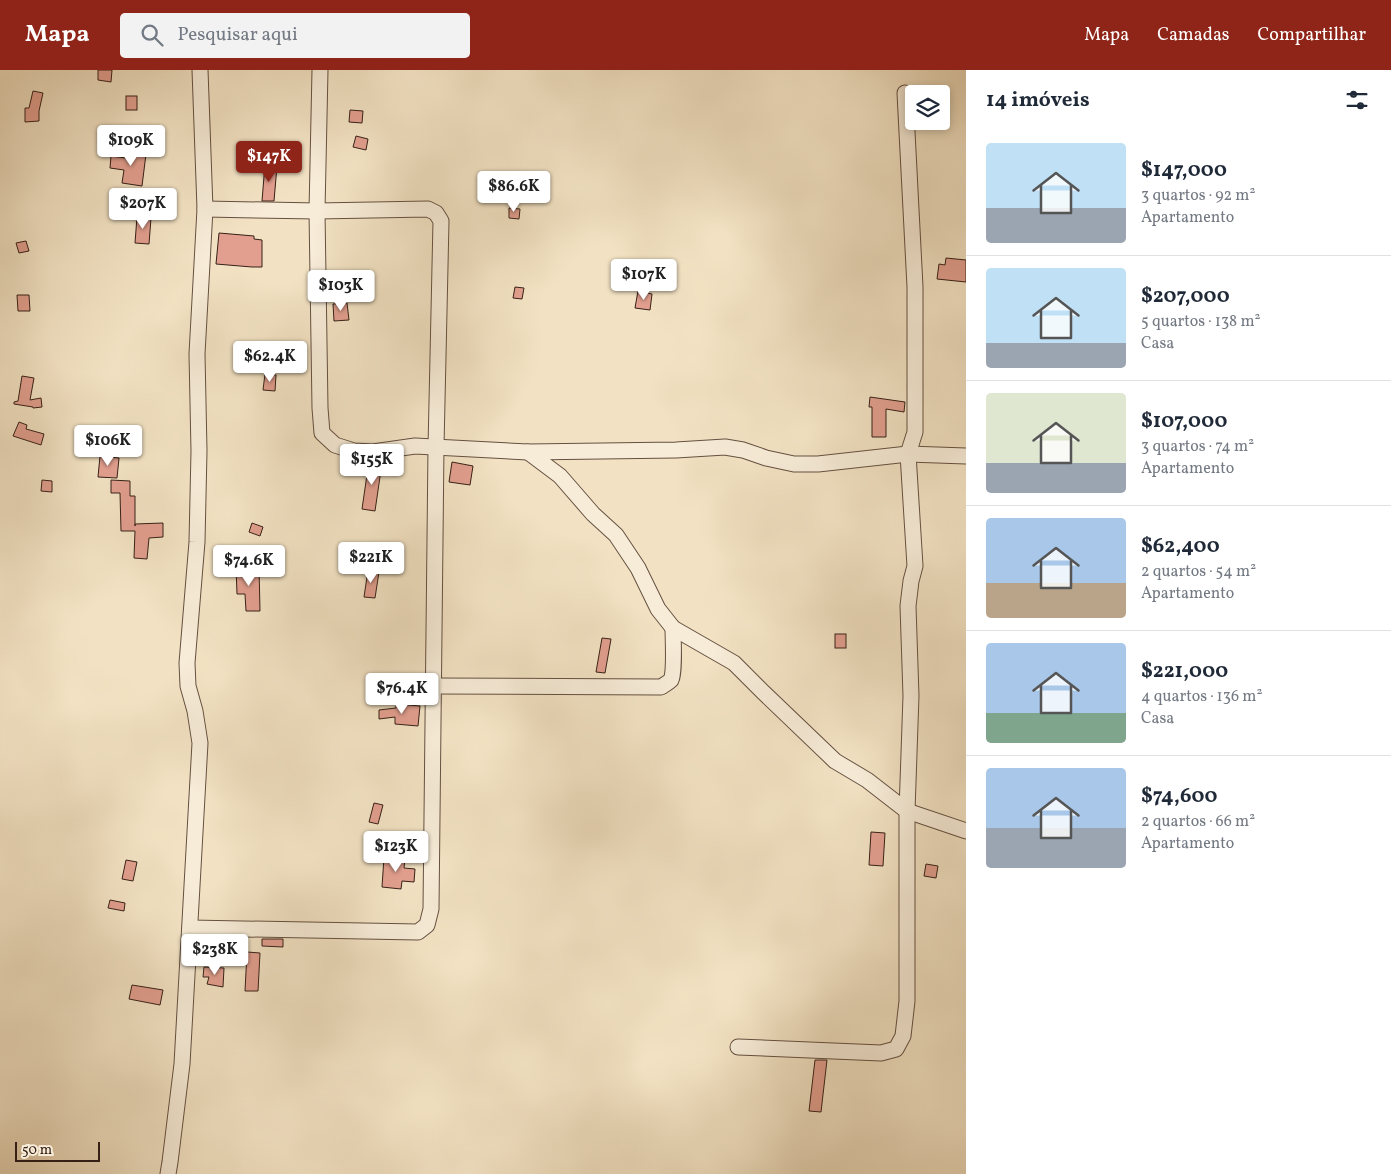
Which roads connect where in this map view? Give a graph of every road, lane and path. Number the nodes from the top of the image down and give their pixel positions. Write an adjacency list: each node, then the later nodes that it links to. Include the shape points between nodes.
1 (200, 70): 4 (street)
2 (320, 70): 5 (street)
3 (907, 130): 8 (street, via 915,297 915,432)
4 (205, 209): 5 (street); 14 (street, via 197,354 197,542 187,663 188,686 200,743)
5 (317, 210): 6 (street, via 322,433 335,445 354,451); 6 (street, via 428,209 436,213 440,221)
6 (436, 447): 7 (street); 11 (street)
7 (528, 452): 8 (street, via 725,447 794,464); 10 (street, via 560,476 616,535 638,568 658,609)
8 (908, 454): 9 (street); 12 (street, via 915,566 908,606)
9 (966, 456)
10 (673, 628): 11 (street, via 673,670 671,679 661,687); 12 (street, via 734,663 835,762 868,780)
11 (433, 686): 14 (street, via 430,909 427,925 418,932)
12 (907, 811): 13 (street); 15 (street, via 907,1001 903,1036 896,1049 881,1053)
13 (966, 831)
14 (190, 928): 16 (street, via 182,1064)
15 (738, 1047)
16 (168, 1174)

